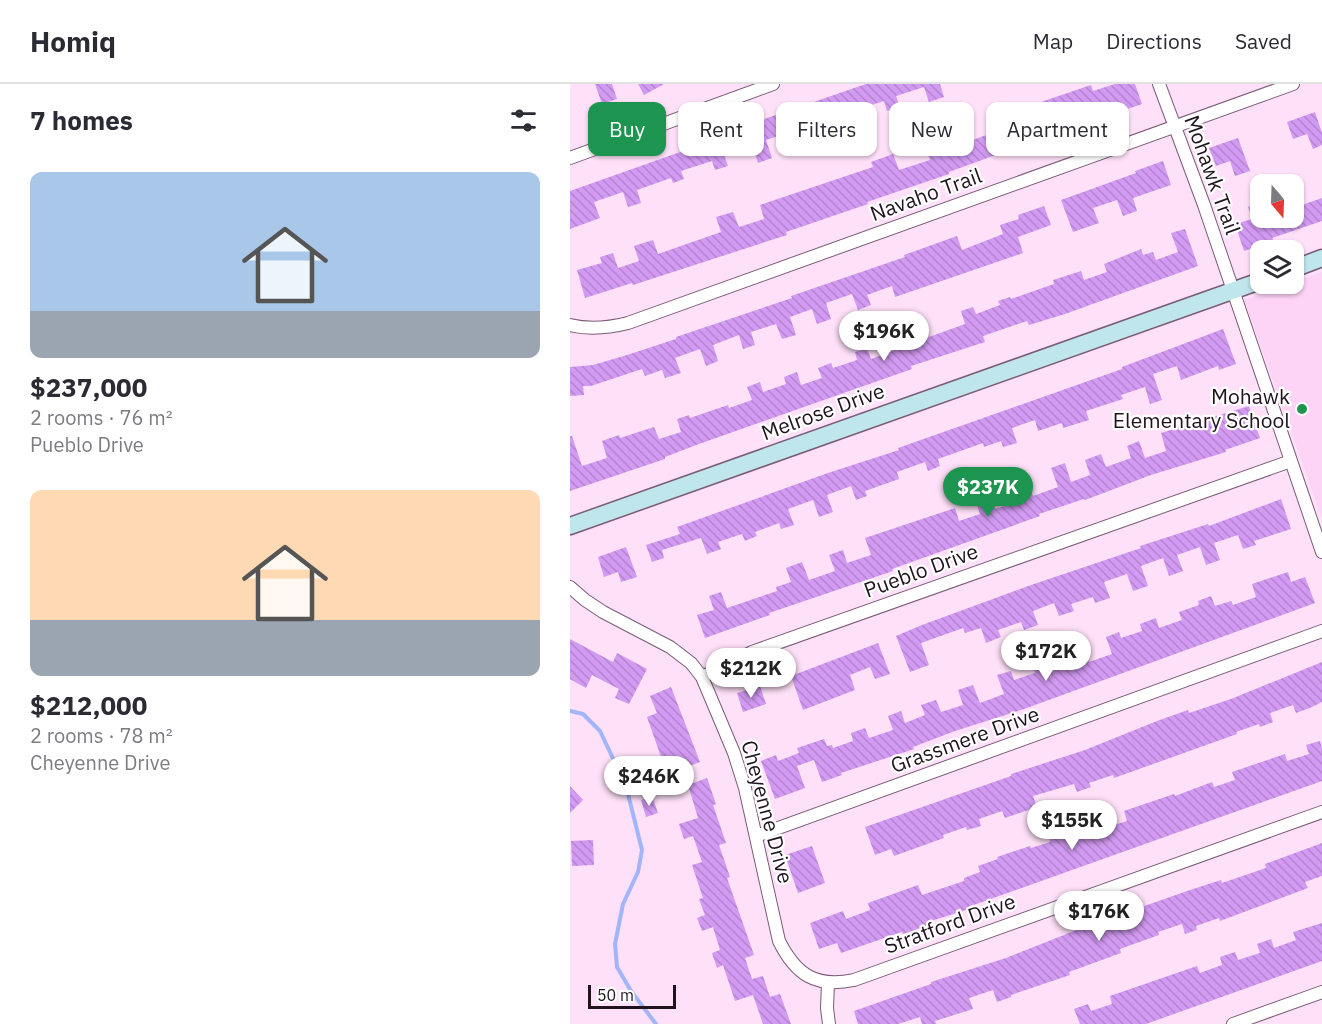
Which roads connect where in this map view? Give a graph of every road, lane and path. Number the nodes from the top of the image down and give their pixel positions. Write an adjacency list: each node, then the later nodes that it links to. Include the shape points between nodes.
1 (773, 84): 5 (street)
2 (1159, 84): 4 (street, Mohawk Trail)
3 (1293, 84): 4 (street, Navaho Trail)
4 (1174, 126): 9 (street, Mohawk Trail); 10 (street, Navaho Trail, via 628,323 606,328)
5 (570, 158)
6 (1322, 258): 7 (street)
7 (1304, 264)
8 (1250, 285): 9 (street, Melrose Drive)
9 (1232, 291): 11 (street, Mohawk Trail); 12 (street, Melrose Drive)
10 (570, 325)
11 (1291, 461): 13 (street, Mohawk Trail); 16 (street, Pueblo Drive, via 752,652)
12 (570, 526)
13 (1322, 552)
14 (570, 587): 16 (street, Cheyenne Drive, via 603,612 670,646)
15 (1322, 631): 18 (street, Grassmere Drive)
16 (702, 677): 18 (street, Cheyenne Drive, via 734,753)
17 (1322, 812): 19 (street, Stratford Drive, via 854,980)
18 (756, 836): 19 (street, Cheyenne Drive, via 779,941 799,971)
19 (828, 983): 21 (street)
20 (1322, 992): 22 (street)
21 (829, 1024)
22 (1233, 1024)

